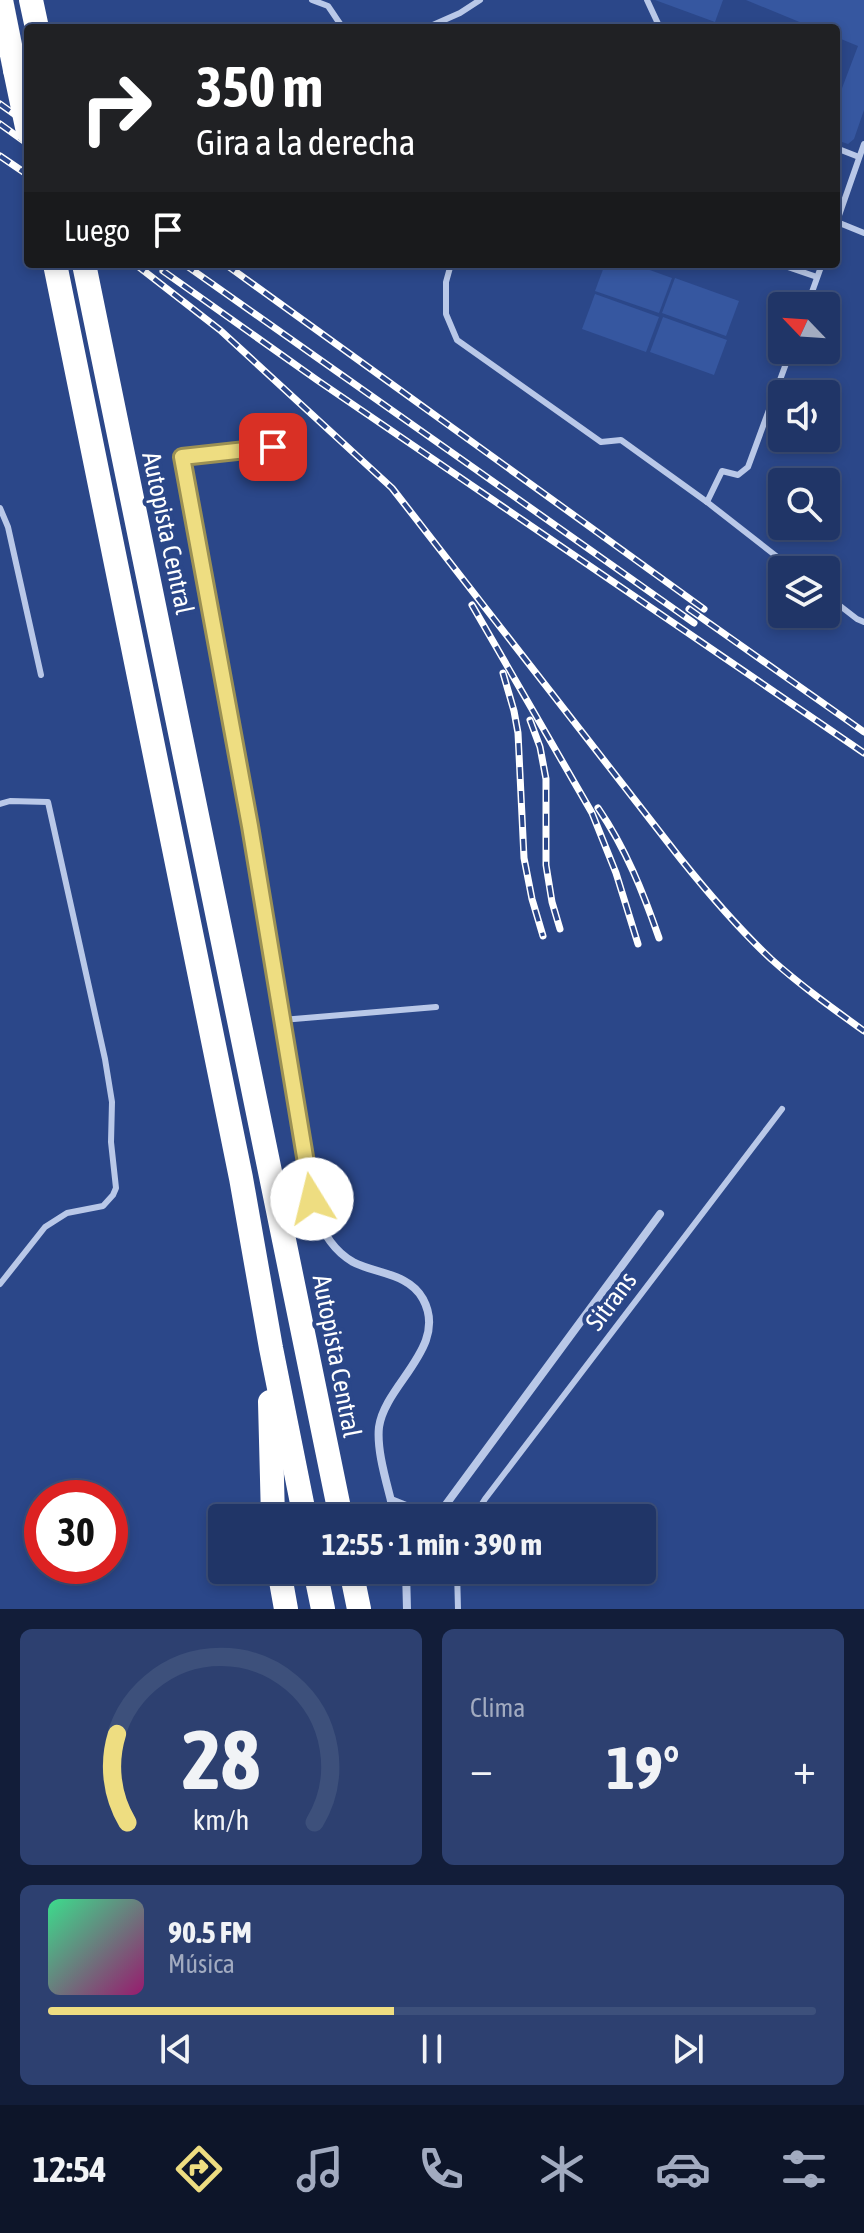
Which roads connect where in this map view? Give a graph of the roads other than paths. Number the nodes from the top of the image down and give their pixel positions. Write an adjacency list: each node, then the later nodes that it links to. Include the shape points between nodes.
1 (1, 0): 10 (highway, bridge)
2 (31, 0): 6 (highway)
3 (312, 0): 7 (lane, via 328,6)
4 (480, 0): 8 (lane)
5 (647, 0): 9 (lane)
6 (36, 24)
7 (340, 24)
8 (435, 24)
9 (658, 24)
10 (24, 113)
11 (864, 144): 13 (lane)
12 (840, 150): 13 (lane)
13 (859, 157): 14 (lane)
14 (840, 212)
15 (840, 224): 16 (lane)
16 (864, 233)
17 (56, 268): 39 (highway)
18 (85, 268): 43 (highway, Autopista Central)
19 (450, 268): 27 (lane, via 446,314 457,340 601,442 621,440)
20 (791, 268): 22 (lane)
21 (820, 268): 22 (lane)
22 (817, 277): 23 (lane)
23 (812, 292)
24 (786, 364): 27 (lane, via 748,467 738,475 722,471)
25 (273, 447): 26 (lane)
26 (182, 457): 35 (street)
27 (707, 502): 29 (lane)
28 (0, 508): 32 (lane)
29 (776, 556)
30 (840, 606): 31 (lane)
31 (864, 622)
32 (41, 675)
33 (0, 804): 38 (lane, via 48,802 105,1059 116,1180 113,1195 103,1206 67,1213 45,1227)
34 (436, 1007): 35 (lane)
35 (282, 1020): 40 (street, via 312,1199 323,1230 354,1262 412,1286 428,1313 423,1348 379,1428)
36 (782, 1109): 47 (lane, Sitrans)
37 (660, 1214): 46 (street)
38 (0, 1284)
39 (271, 1348): 41 (highway); 42 (highway)
40 (391, 1500): 44 (street); 45 (street)
41 (272, 1504)
42 (302, 1504)
43 (338, 1504)
44 (392, 1504)
45 (401, 1504)
46 (446, 1504)
47 (484, 1504)
48 (282, 1584): 53 (highway)
49 (318, 1584): 54 (highway)
50 (354, 1584): 55 (highway)
51 (406, 1584): 56 (street)
52 (457, 1584): 57 (lane)
53 (286, 1609)
54 (323, 1609)
55 (359, 1609)
56 (407, 1609)
57 (458, 1609)

